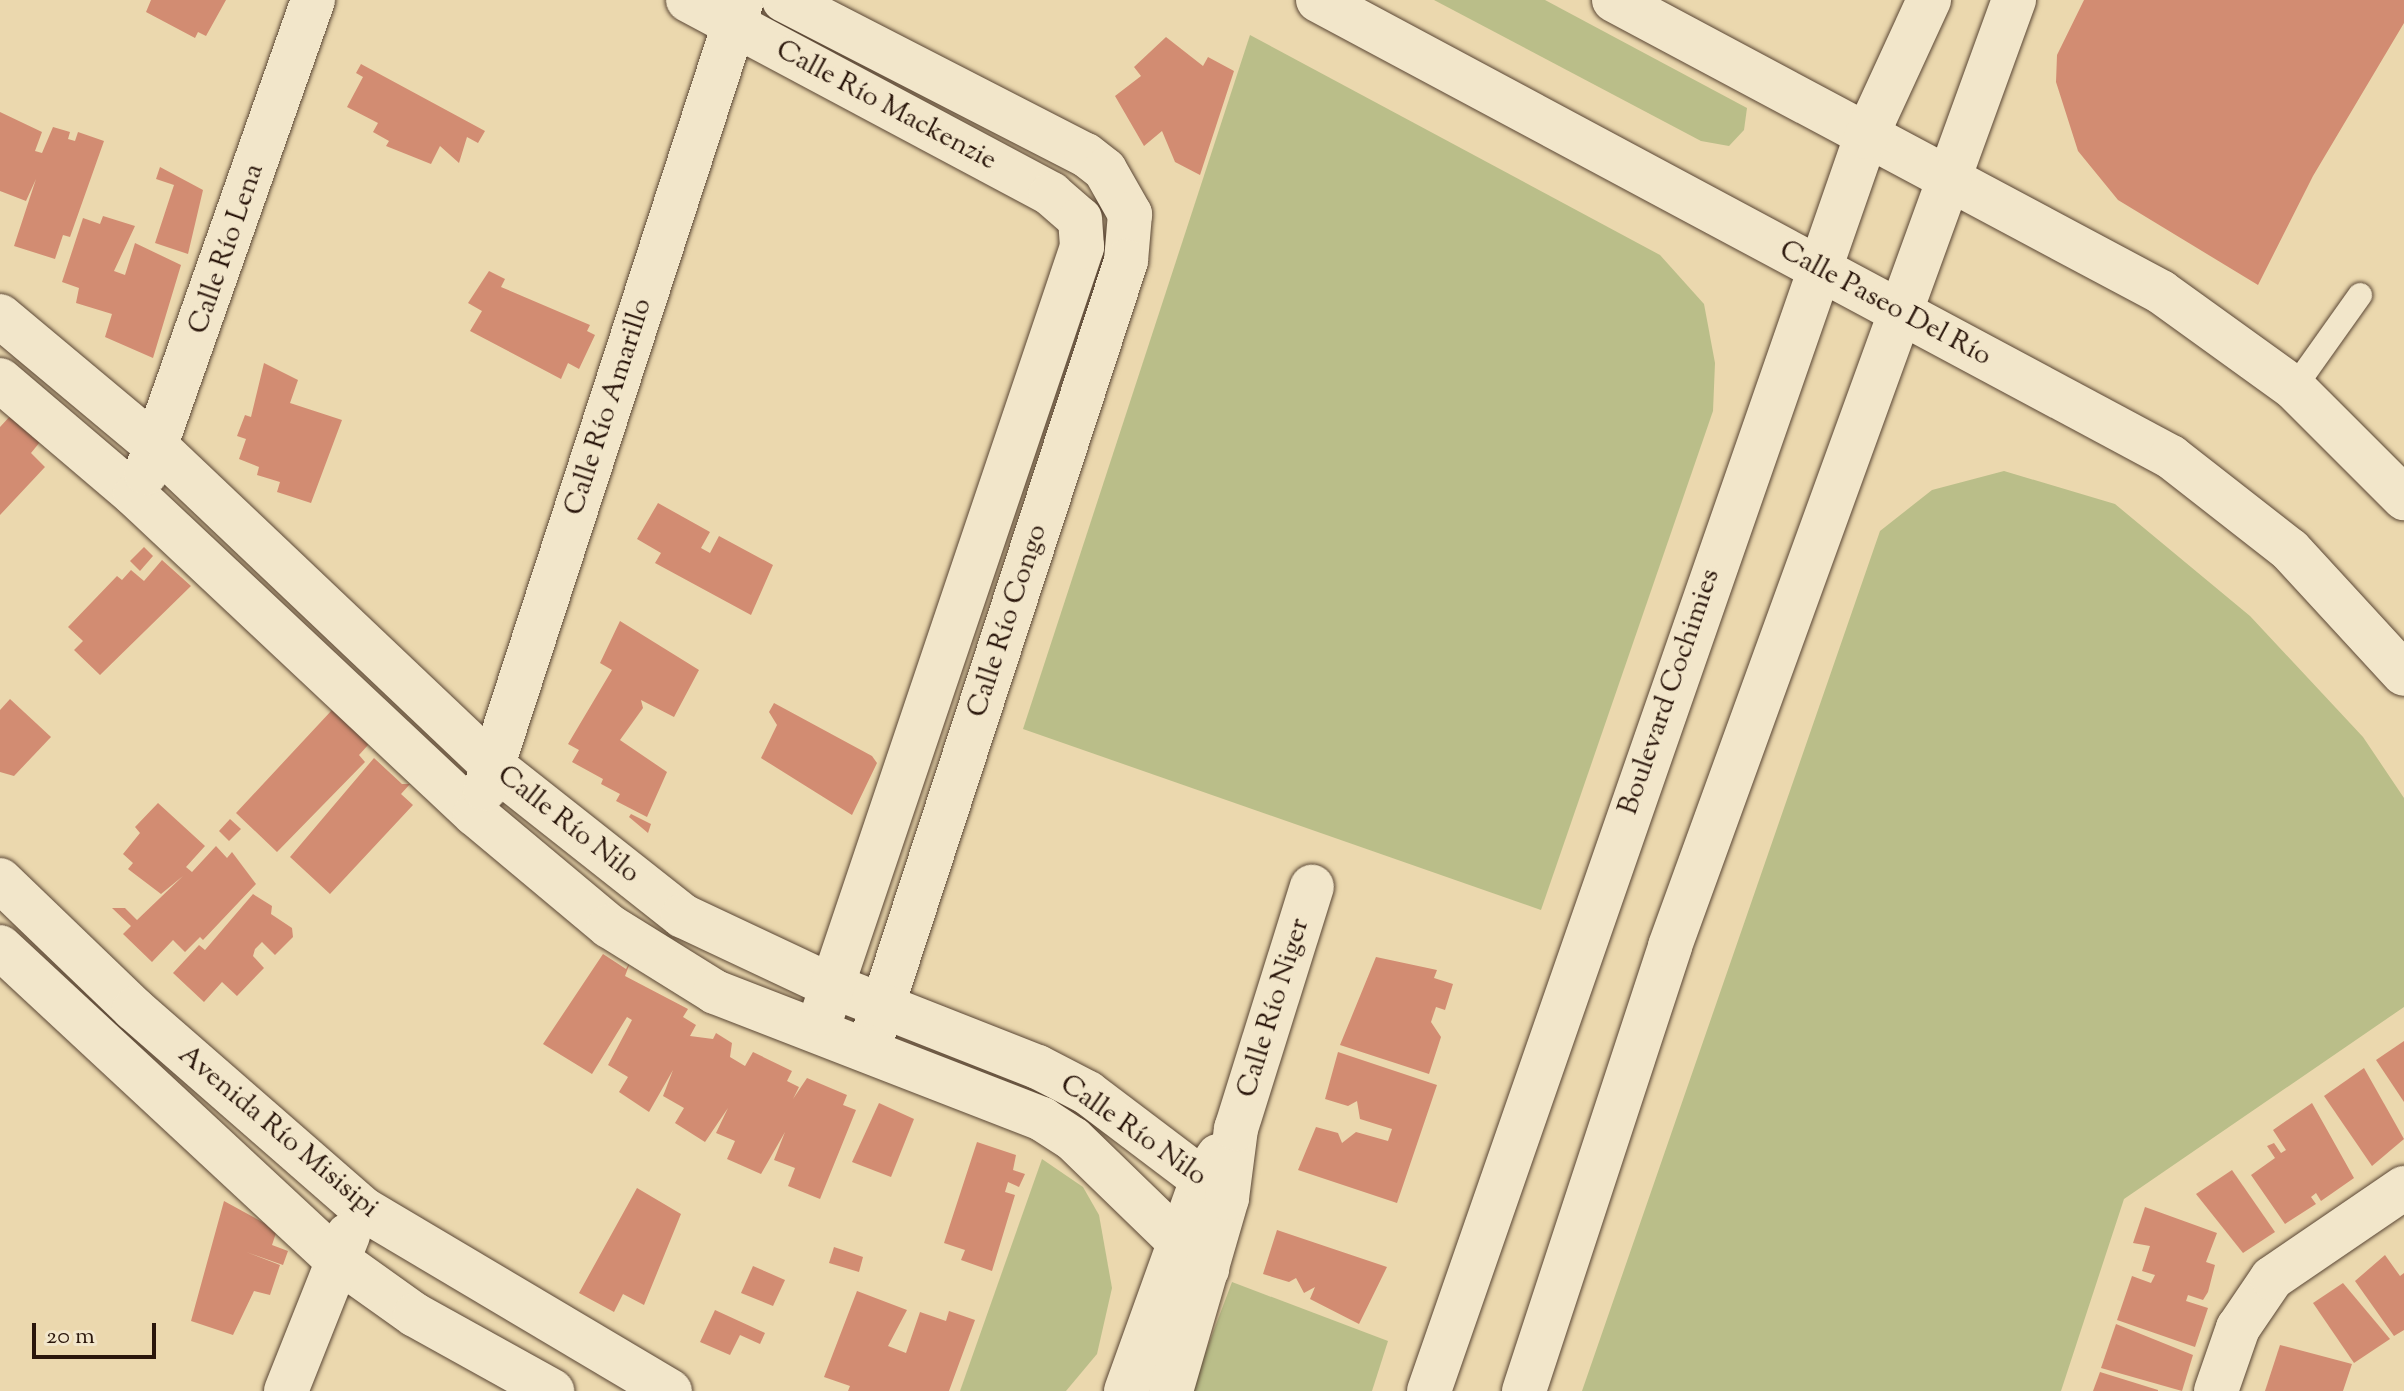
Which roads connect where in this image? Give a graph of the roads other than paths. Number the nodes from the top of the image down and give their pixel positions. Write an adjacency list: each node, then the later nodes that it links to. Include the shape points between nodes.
1 (313, 0): 19 (street, Calle Río Lena)
2 (688, 0): 8 (street, Calle Río Mackenzie)
3 (784, 0): 11 (street, Calle Río Mackenzie, via 1086,155)
4 (1318, 0): 13 (street, Calle Paseo Del Río)
5 (1614, 0): 9 (street)
6 (1929, 0): 9 (street, Boulevard Cochimies)
7 (2014, 0): 10 (street)
8 (738, 12): 12 (street, Calle Río Mackenzie, via 1051,194); 25 (street, Calle Río Amarillo)
9 (1866, 137): 10 (street); 13 (street, Boulevard Cochimies)
10 (1949, 176): 15 (street); 18 (street, via 2161,292)
11 (1119, 188): 12 (street); 23 (street, Calle Río Congo, via 1130,214 1126,261)
12 (1080, 219): 22 (street, Calle Río Congo, via 1082,247)
13 (1819, 269): 15 (street, Calle Paseo Del Río); 44 (street, Boulevard Cochimies)
14 (2360, 295): 18 (lane)
15 (1898, 311): 24 (street, Calle Paseo Del Río, via 2171,457 2290,550); 45 (street, via 1670,946)
16 (0, 316): 19 (street, Calle Río Nilo)
17 (0, 380): 20 (street, Calle Río Nilo)
18 (2294, 388): 21 (street)
19 (159, 449): 20 (street, Calle Río Lena); 25 (street, Calle Río Nilo)
20 (135, 495): 26 (street, Calle Río Nilo)
21 (2404, 498)
22 (962, 616): 23 (street); 30 (street, Calle Río Congo)
23 (1005, 631): 31 (street, Calle Río Congo)
24 (2404, 674)
25 (493, 766): 26 (street, Calle Río Amarillo); 30 (street, Calle Río Nilo, via 683,916)
26 (475, 814): 32 (street, Calle Río Nilo, via 609,926 715,992)
27 (1312, 887): 35 (street, Calle Río Niger)
28 (9, 889): 29 (street); 36 (street, Avenida Río Misisipi, via 134,1009)
29 (1, 950): 38 (street, Avenida Río Misisipi)
30 (832, 986): 31 (street, Calle Río Nilo); 32 (street, Calle Río Congo)
31 (885, 1004): 33 (street, Calle Río Congo); 35 (street, Calle Río Nilo, via 1088,1093)
32 (815, 1035): 33 (street, Calle Río Nilo)
33 (867, 1053): 37 (street, Calle Río Nilo, via 1042,1119 1101,1164)
34 (2404, 1188): 46 (street, via 2272,1278 2238,1328)
35 (1215, 1189): 37 (street, Calle Río Niger)
36 (363, 1209): 38 (street); 41 (street, Avenida Río Misisipi)
37 (1192, 1257): 42 (street, Calle Río Niger); 43 (street, Calle Río Niger)
38 (335, 1258): 39 (street); 40 (street, Avenida Río Misisipi, via 415,1315)
39 (286, 1391)
40 (552, 1391)
41 (670, 1391)
42 (1126, 1391)
43 (1171, 1391)
44 (1429, 1391)
45 (1524, 1391)
46 (2216, 1391)

